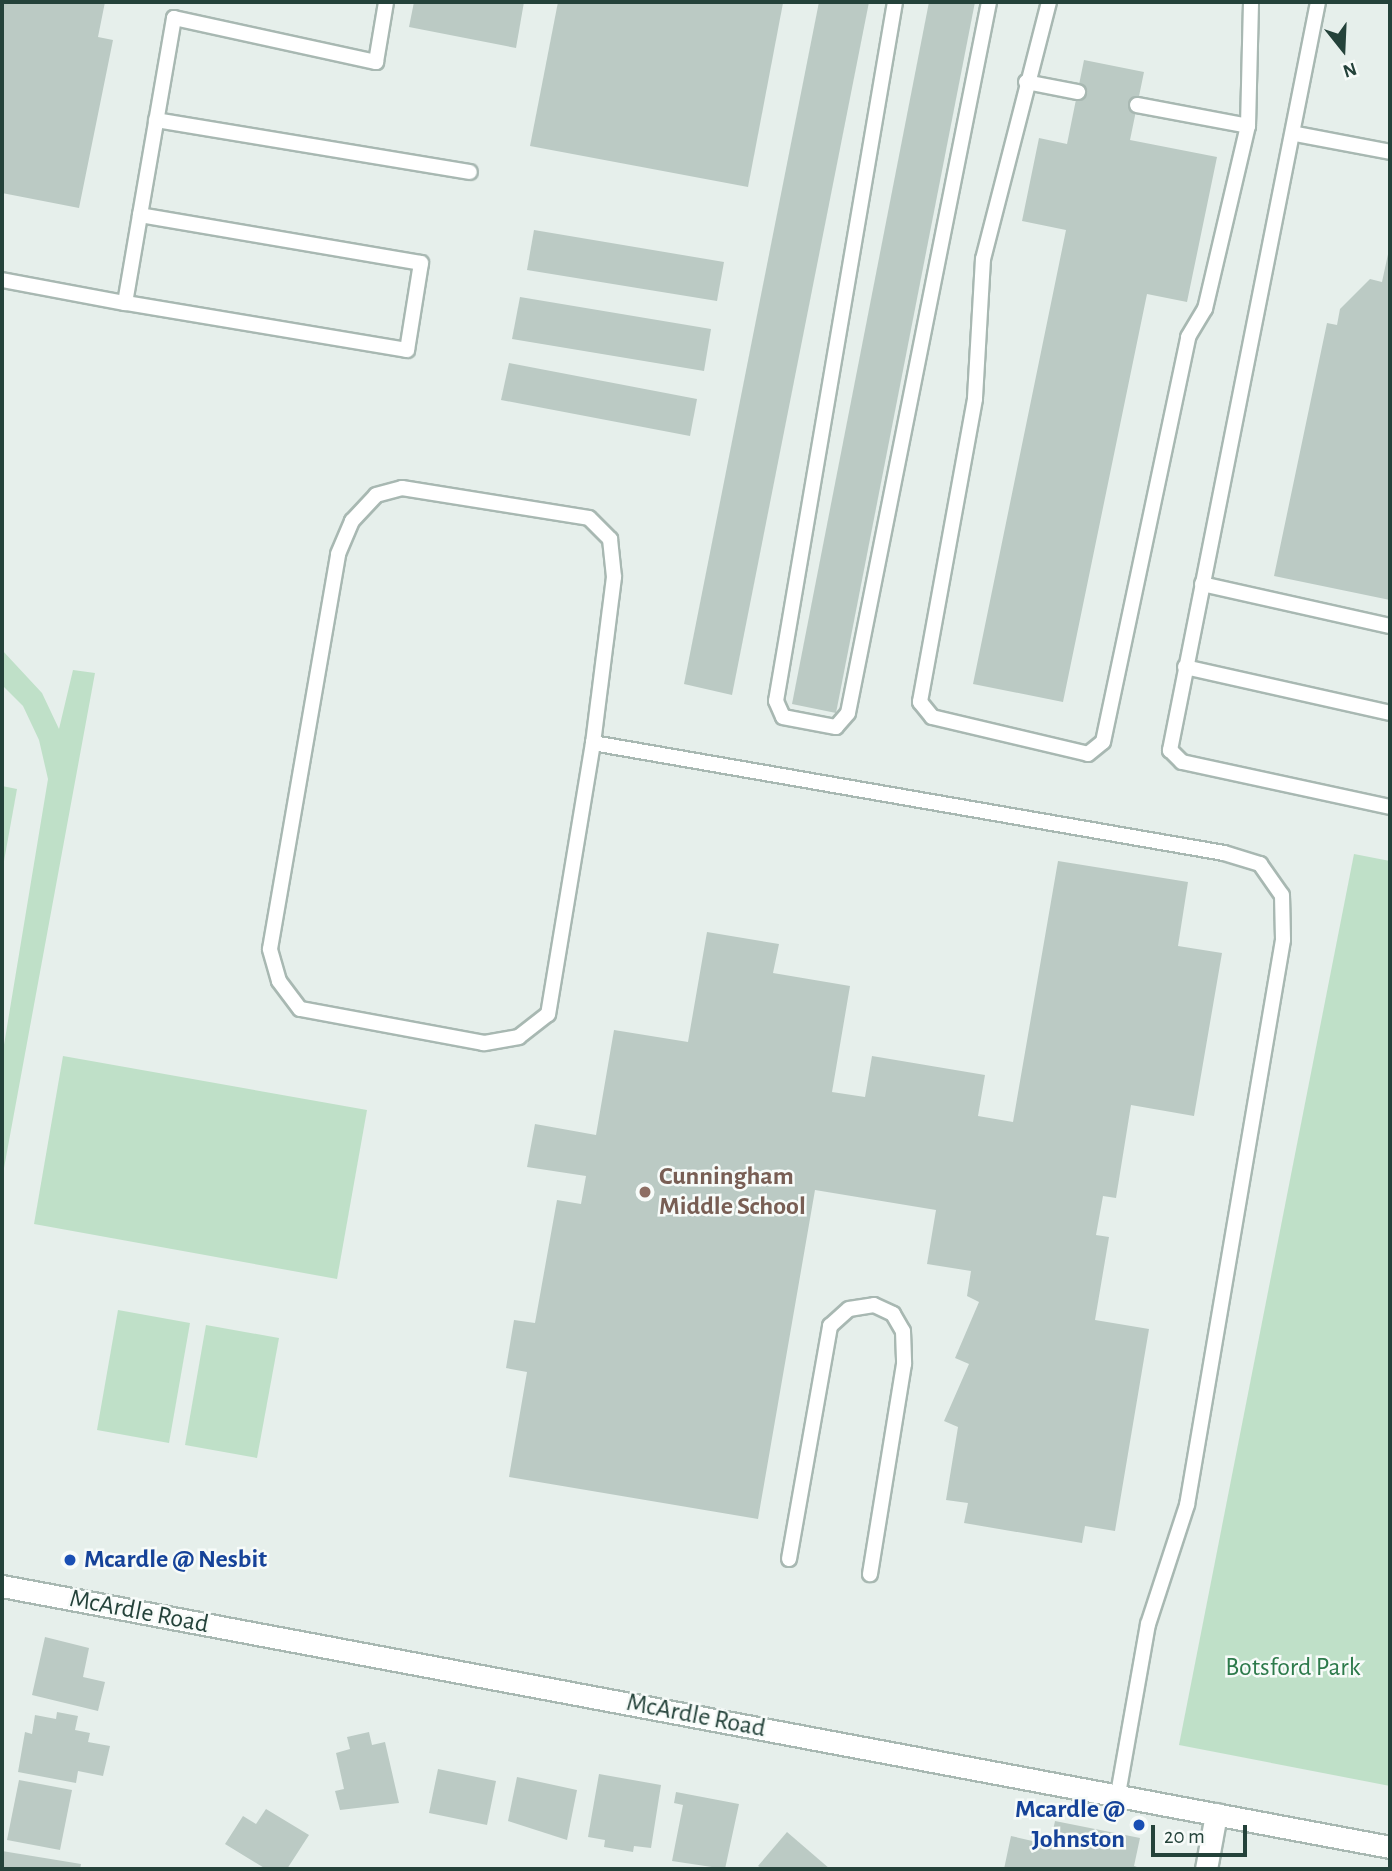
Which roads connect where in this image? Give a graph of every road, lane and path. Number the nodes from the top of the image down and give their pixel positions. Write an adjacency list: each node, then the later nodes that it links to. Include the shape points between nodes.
1 (176, 2): 8 (lane)
2 (386, 2): 8 (lane, via 376,62)
3 (895, 2): 4 (lane, via 776,701 783,716 836,727 848,713)
4 (989, 2)
5 (1049, 2): 9 (lane)
6 (1251, 2): 13 (lane)
7 (1318, 2): 14 (lane)
8 (174, 18): 12 (lane)
9 (1027, 82): 10 (lane); 13 (lane, via 983,259 975,399 920,702 932,717 1088,754 1103,743 1188,337 1205,309)
10 (1078, 92)
11 (1137, 105): 13 (lane)
12 (156, 120): 16 (lane); 17 (lane)
13 (1248, 126)
14 (1296, 134): 15 (lane); 20 (lane)
15 (1390, 152)
16 (470, 172)
17 (140, 215): 19 (lane); 19 (lane, via 421,263 407,350)
18 (2, 280): 19 (lane)
19 (125, 303)
20 (1202, 584): 21 (lane); 22 (lane)
21 (1390, 626)
22 (1185, 667): 23 (lane); 25 (lane, via 1170,750 1182,762)
23 (1390, 713)
24 (593, 743): 24 (lane, via 614,577 610,539 589,518 401,488 376,495 352,521 338,554 270,948 279,981 300,1009 484,1043 519,1037 548,1014); 29 (lane, via 1224,853 1260,864 1282,895 1283,940 1188,1505 1148,1624)
25 (1390, 807)
26 (789, 1559): 27 (lane, via 830,1326 849,1309 874,1305 893,1314 903,1331 904,1364)
27 (870, 1574)
28 (2, 1586): 29 (main road, McArdle Road)
29 (1118, 1796): 30 (main road, McArdle Road)
30 (1216, 1814): 31 (main road, McArdle Road); 32 (main road)
31 (1390, 1847)
32 (1206, 1869)

